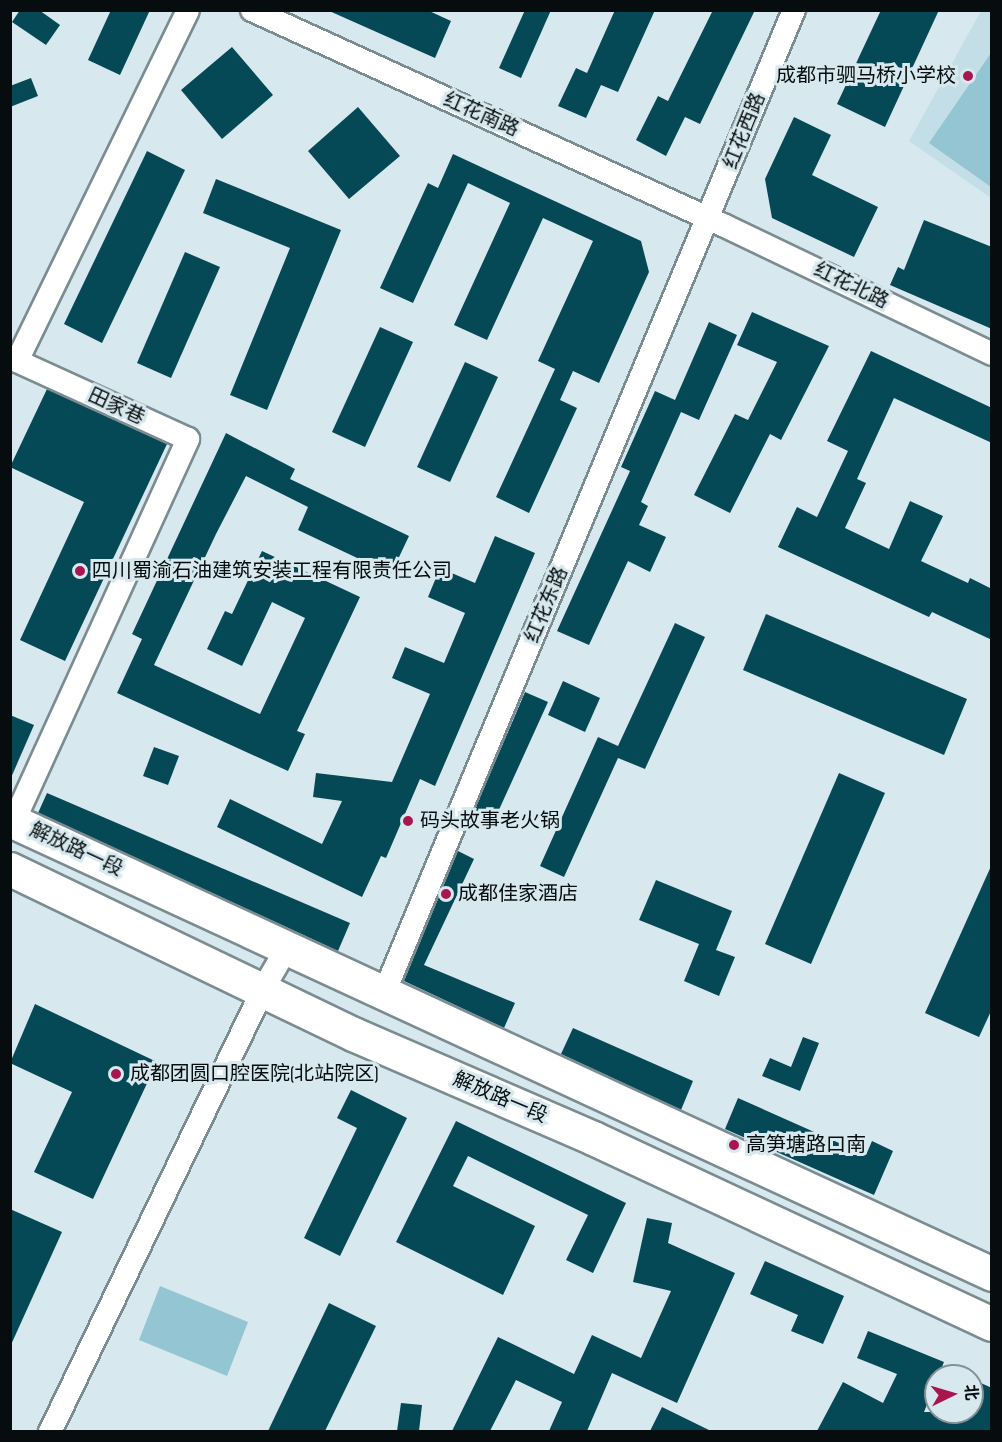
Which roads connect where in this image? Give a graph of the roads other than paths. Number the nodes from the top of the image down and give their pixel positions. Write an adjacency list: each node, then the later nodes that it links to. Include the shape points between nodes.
1 (188, 10): 6 (street, 田家巷, via 17,361 188,439)
2 (252, 10): 4 (street, 红花南路)
3 (794, 10): 4 (street, 红花西路)
4 (710, 219): 5 (street, 红花北路); 10 (street, 红花东路)
5 (992, 354)
6 (12, 821): 8 (main road, 解放路一段)
7 (10, 869): 9 (main road, 解放路一段)
8 (287, 948): 9 (street); 10 (main road, 解放路一段)
9 (263, 989): 12 (main road, 解放路一段, via 353,1034 593,1138); 13 (street)
10 (385, 991): 11 (main road, 解放路一段, via 851,1212)
11 (992, 1274)
12 (992, 1324)
13 (50, 1431)

